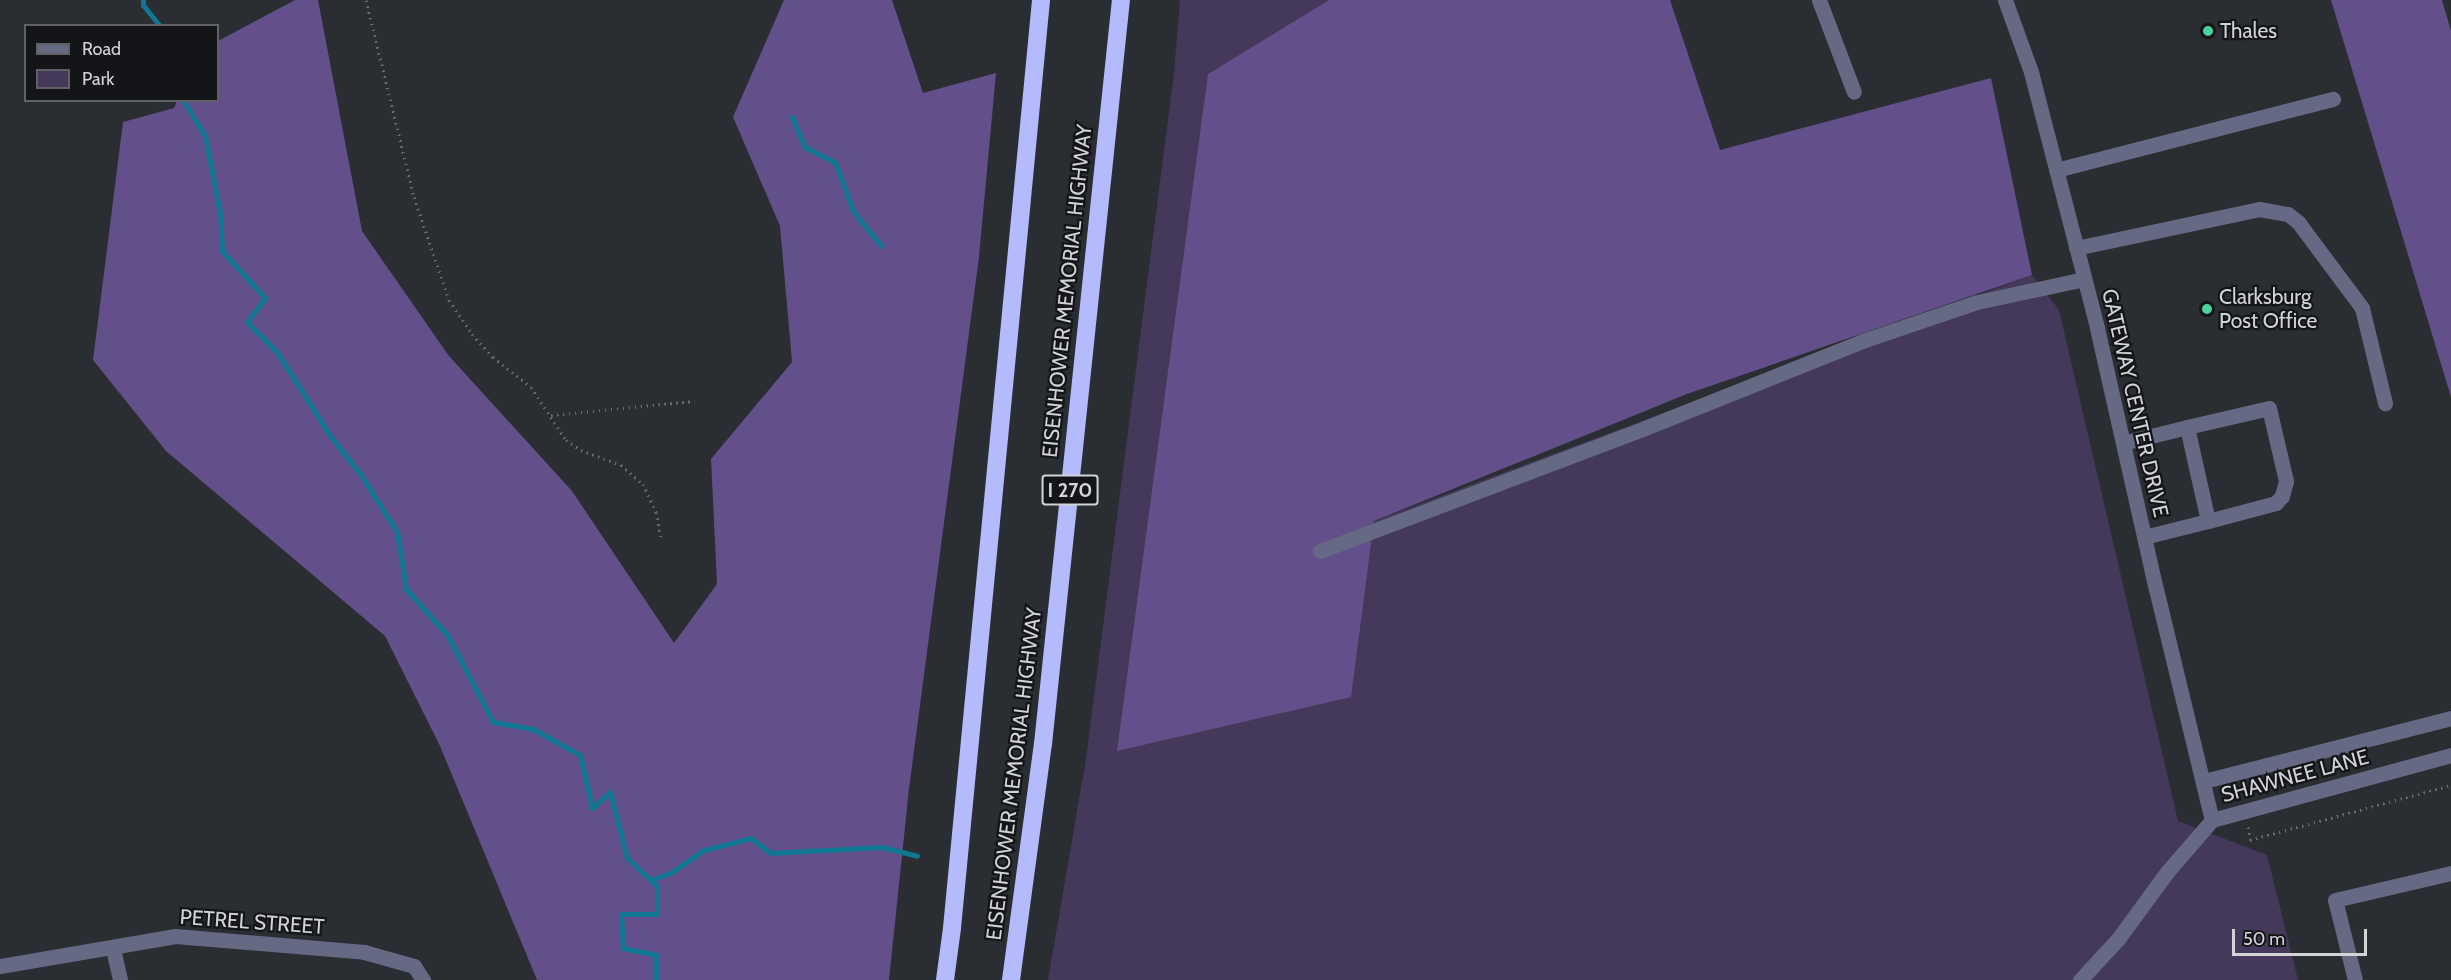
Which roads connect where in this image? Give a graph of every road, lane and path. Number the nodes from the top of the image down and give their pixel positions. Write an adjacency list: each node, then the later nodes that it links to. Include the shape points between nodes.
1 (366, 0): 13 (path, via 414,197 449,300 472,334 493,357 531,387)
2 (1041, 0): 29 (highway, EISENHOWER MEMORIAL HIGHWAY)
3 (1121, 0): 30 (highway, EISENHOWER MEMORIAL HIGHWAY / I 270, via 1043,744)
4 (1819, 0): 6 (street)
5 (2005, 0): 8 (street, GATEWAY CENTER DRIVE, via 2031,72)
6 (1854, 92)
7 (2333, 99): 8 (street)
8 (2056, 170): 9 (street, GATEWAY CENTER DRIVE)
9 (2076, 248): 10 (street, GATEWAY CENTER DRIVE); 12 (street, via 2259,209 2289,214 2362,308)
10 (2084, 279): 15 (street, GATEWAY CENTER DRIVE); 19 (street, via 1977,302 1862,341)
11 (694, 401): 13 (path)
12 (2385, 403)
13 (551, 416): 17 (path, via 566,441 621,465 638,479 656,512)
14 (2187, 427): 15 (street); 16 (street); 16 (street, via 2269,408 2286,482 2276,503)
15 (2123, 443): 18 (street, GATEWAY CENTER DRIVE)
16 (2208, 522): 18 (street)
17 (661, 537)
18 (2144, 537): 22 (street, GATEWAY CENTER DRIVE)
19 (1320, 551)
20 (2451, 718): 22 (street, SHAWNEE LANE)
21 (2451, 756): 23 (street, SHAWNEE LANE)
22 (2204, 782): 23 (street, GATEWAY CENTER DRIVE)
23 (2212, 820): 31 (street, SHAWNEE LANE, via 2167,872 2118,939)
24 (2451, 873): 32 (street, via 2335,900)
25 (113, 949): 26 (street, PETREL STREET); 27 (street); 28 (street, PETREL STREET, via 175,936 364,952 414,966)
26 (0, 966)
27 (120, 980)
28 (423, 980)
29 (945, 980)
30 (1011, 980)
31 (2080, 980)
32 (2355, 980)

